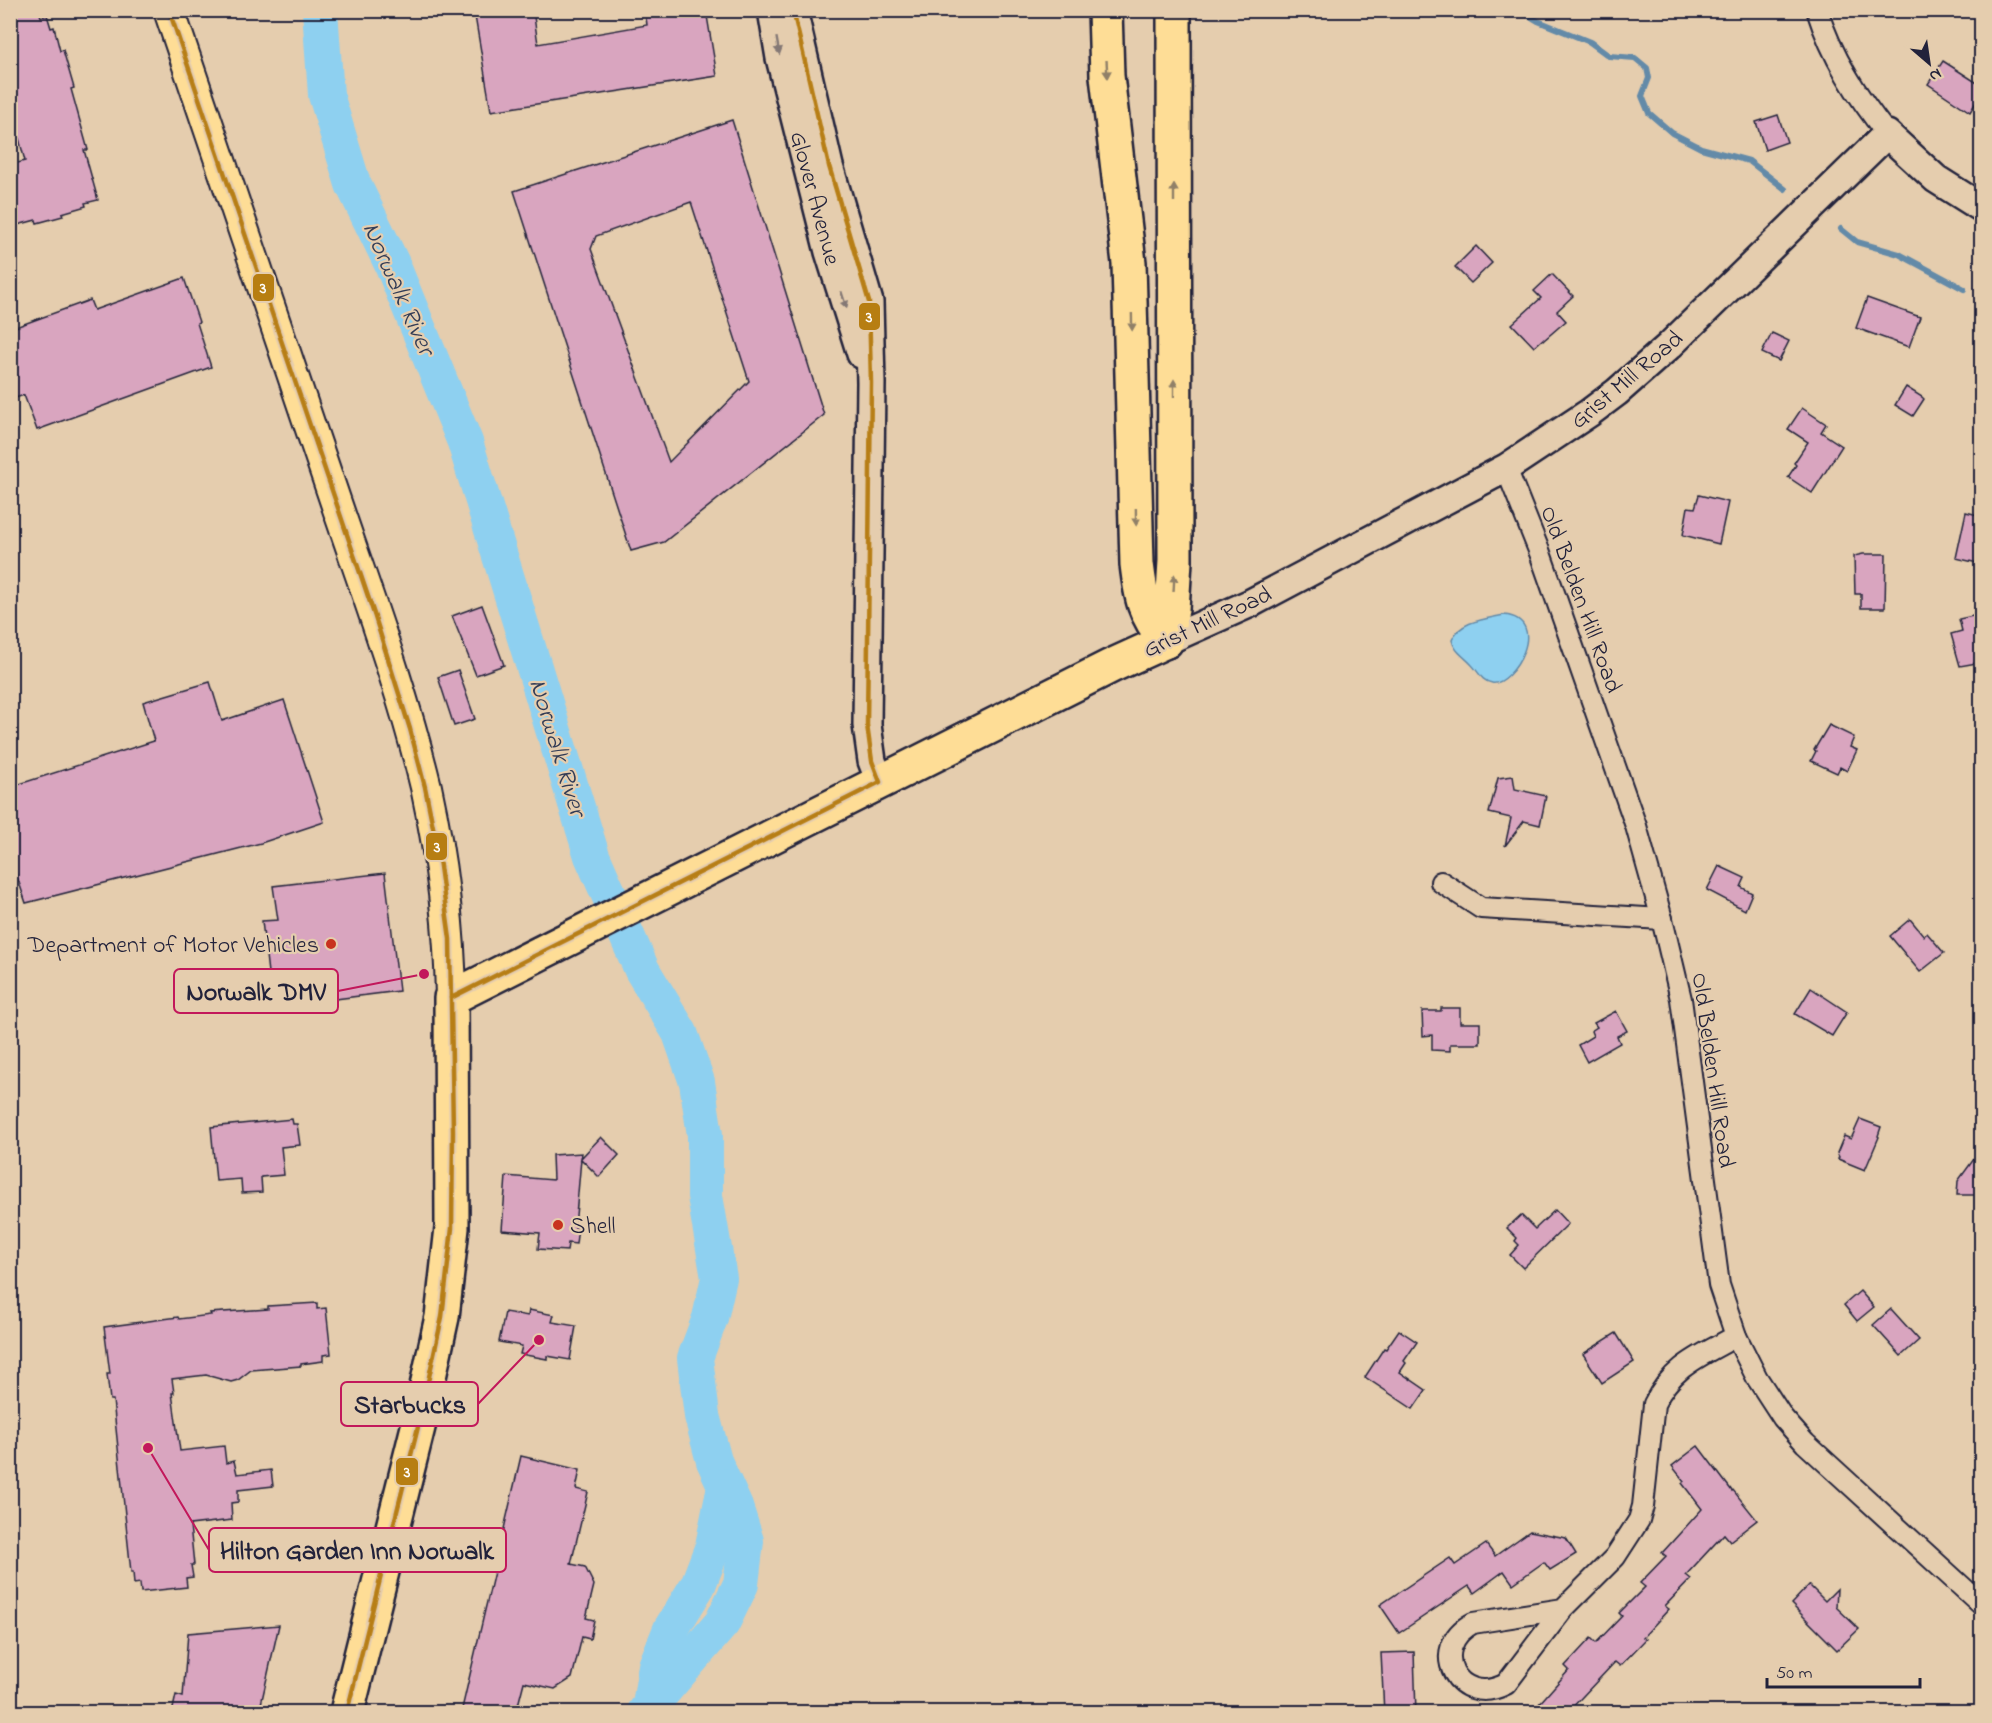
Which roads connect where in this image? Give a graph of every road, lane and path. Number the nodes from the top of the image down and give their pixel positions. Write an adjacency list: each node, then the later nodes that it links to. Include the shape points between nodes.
1 (169, 10): 15 (main road, via 410,729 438,852 450,939)
2 (772, 10): 9 (street, Glover Avenue, one-way to 9, via 780,58 829,252)
3 (792, 10): 9 (street, Glover Avenue, via 829,166 869,302)
4 (1105, 10): 11 (highway, one-way to 11, via 1107,76 1130,263 1137,564 1145,609)
5 (1174, 10): 11 (highway, one-way to 5, via 1174,561)
6 (1817, 10): 7 (street, via 1846,76)
7 (1887, 134): 8 (street, via 1936,180); 10 (street, Grist Mill Road, via 1617,393)
8 (1982, 208)
9 (871, 383): 12 (street, Glover Avenue, via 867,725 872,761)
10 (1506, 468): 11 (street, Grist Mill Road, via 1251,603); 14 (street, Old Belden Hill Road, via 1636,826)
11 (1166, 641): 12 (highway, Grist Mill Road)
12 (880, 782): 15 (highway, Grist Mill Road)
13 (1441, 882): 14 (street, via 1481,908)
14 (1662, 919): 16 (street, Old Belden Hill Road, via 1681,999 1719,1285)
15 (452, 998): 19 (highway, via 452,1228 442,1317)
16 (1736, 1336): 17 (street, Old Belden Hill Road, via 1757,1378 1805,1443); 18 (street, via 1681,1367 1661,1389 1654,1404 1639,1520 1615,1557)
17 (1982, 1605)
18 (1563, 1609): 18 (street, via 1506,1684 1477,1690 1456,1676 1450,1651 1462,1629 1473,1623)
19 (347, 1713)

